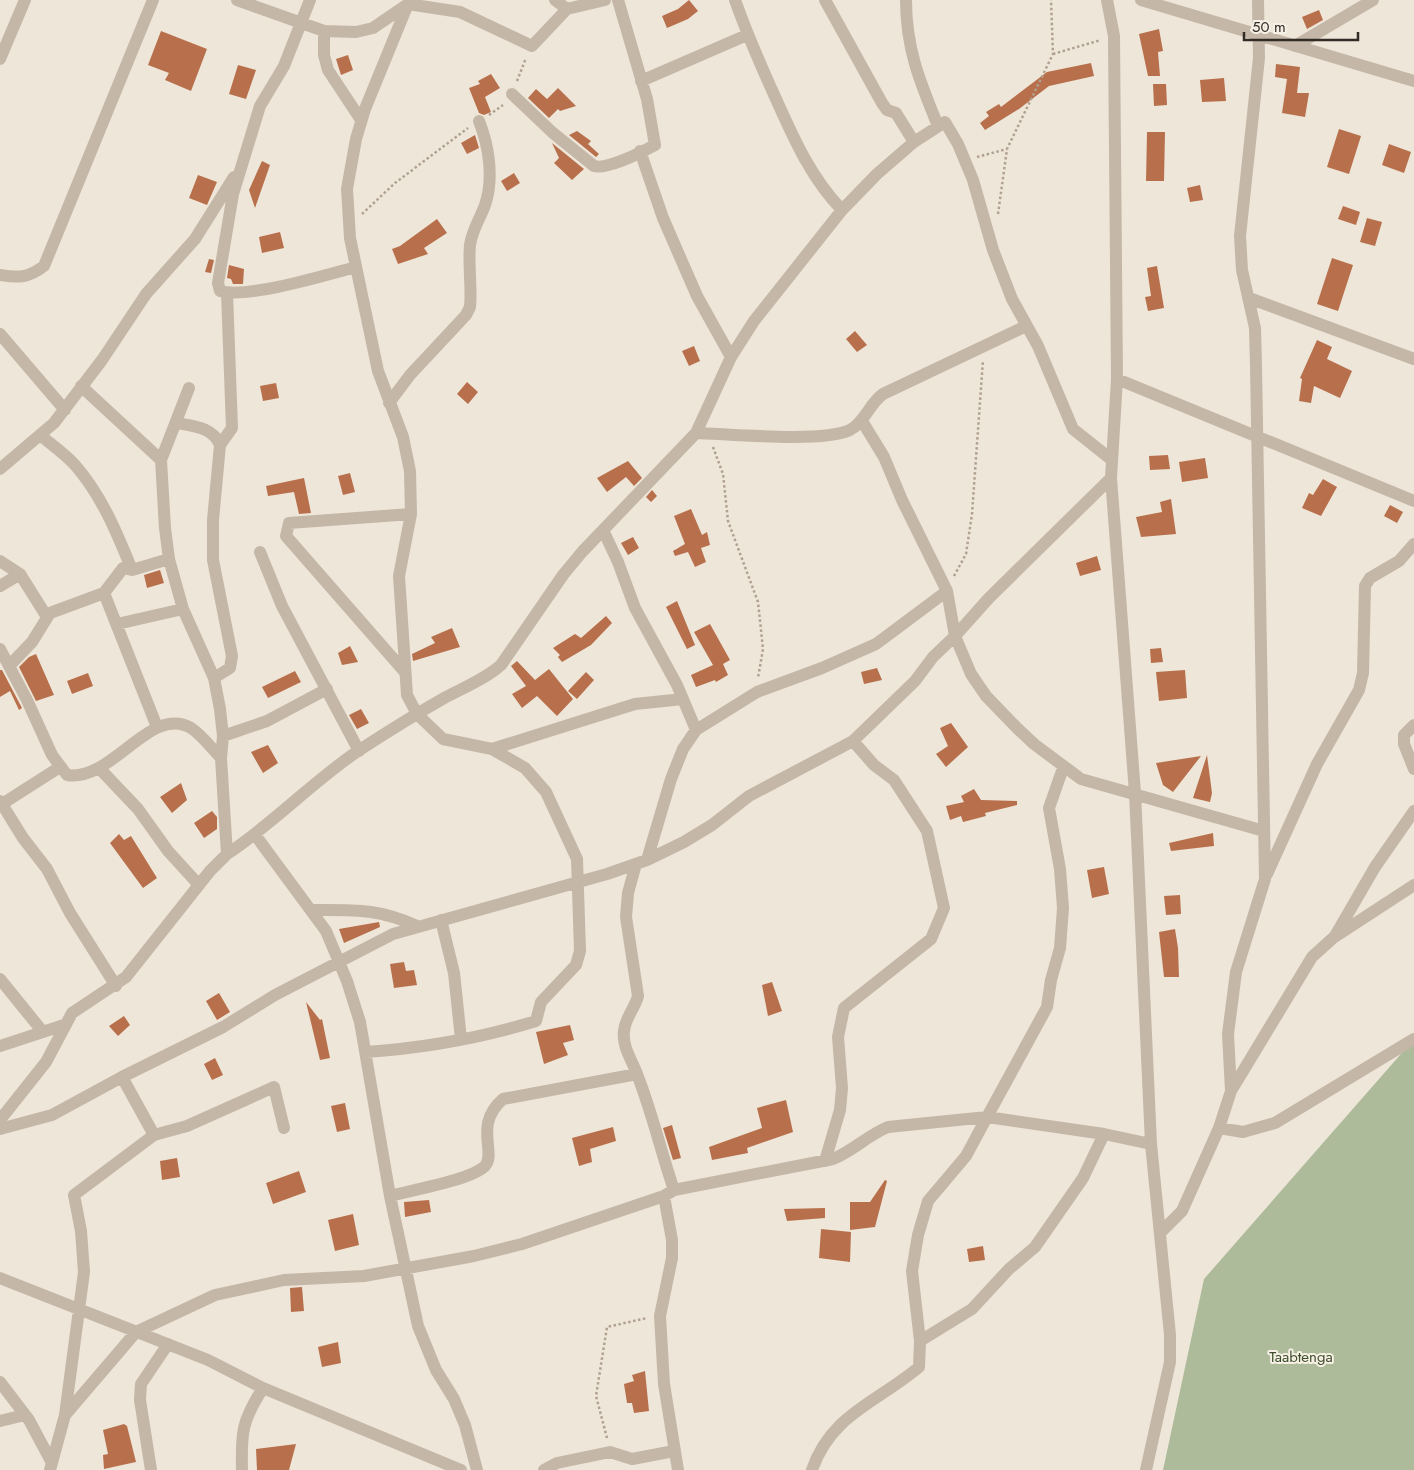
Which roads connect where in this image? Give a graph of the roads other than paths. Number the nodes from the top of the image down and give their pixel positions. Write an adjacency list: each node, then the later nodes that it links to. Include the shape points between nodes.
1 (25, 0): 19 (street)
2 (153, 0): 36 (street, via 44,266 31,276)
3 (237, 0): 17 (street)
4 (310, 0): 17 (street)
5 (556, 0): 16 (street)
6 (605, 0): 16 (street)
7 (618, 0): 25 (street)
8 (736, 0): 21 (street)
9 (825, 0): 31 (street, via 886,110 896,113)
10 (906, 0): 30 (street, via 907,34 914,64)
11 (1107, 0): 43 (street, via 1114,36)
12 (1141, 0): 22 (street)
13 (1258, 0): 22 (street)
14 (1373, 0): 23 (street)
15 (408, 4): 16 (street, via 460,12 532,46); 20 (street, via 366,31); 28 (street)
16 (568, 10)
17 (301, 23): 20 (street); 33 (street, via 284,66 260,106)
18 (0, 24): 19 (street)
19 (12, 30): 24 (street)
20 (324, 31): 28 (street, via 328,70)
21 (747, 35): 25 (street); 34 (street, via 808,165 818,183)
22 (1258, 36): 23 (street); 38 (street, via 1259,58 1240,236 1242,270)
23 (1294, 46): 26 (street)
24 (0, 60)
25 (641, 81): 32 (street, via 656,143)
26 (1414, 81)
27 (512, 94): 32 (street, via 594,166 601,168 614,164)
28 (361, 120): 35 (street, via 347,189)
29 (479, 121): 46 (street, via 486,140 488,179 485,204 470,246 470,307)
30 (938, 126): 31 (street); 39 (street, via 945,122 966,161 996,258)
31 (914, 142): 34 (street)
32 (640, 151): 41 (street, via 663,218 696,296)
33 (241, 166): 37 (street, via 218,275 220,291); 44 (street, via 195,239 146,294)
34 (842, 210): 41 (street, via 754,321)
35 (356, 267): 37 (street, via 278,286); 46 (street, via 378,371)
36 (0, 275)
37 (227, 293): 53 (street, via 232,428)
38 (1249, 298): 42 (street); 52 (street, via 1255,328)
39 (1026, 326): 48 (street, via 883,394 872,404); 55 (street, via 1038,346 1073,429)
40 (0, 334): 47 (street)
41 (731, 357): 50 (street)
42 (1414, 358)
43 (1117, 379): 52 (street); 55 (street)
44 (81, 386): 47 (street); 54 (street)
45 (189, 388): 49 (street)
46 (389, 403): 59 (street, via 408,459)
47 (65, 410): 51 (street)
48 (862, 421): 50 (street, via 843,433 807,436); 68 (street, via 884,457)
49 (177, 423): 53 (street, via 205,429 216,436); 54 (street)
50 (696, 433): 60 (street)
51 (40, 435): 56 (street); 65 (street, via 85,477 112,519)
52 (1258, 437): 58 (street); 96 (street)
53 (220, 445): 77 (street, via 213,560 232,656 230,668)
54 (161, 460): 63 (street)
55 (1112, 460): 57 (street)
56 (0, 469)
57 (1111, 478): 73 (street, via 989,598); 93 (street)
58 (1414, 501)
59 (411, 514): 76 (street, via 399,576); 76 (street, via 289,523 286,536)
60 (603, 530): 79 (street, via 635,608); 80 (street, via 563,575 501,665)
61 (1414, 544): 100 (street, via 1399,561 1370,578 1365,586 1363,673 1359,690 1317,764)
62 (260, 552): 78 (street, via 282,606)
63 (170, 559): 65 (street); 70 (street)
64 (0, 561): 66 (street)
65 (132, 570): 69 (street, via 123,568)
66 (20, 574): 67 (street); 71 (street)
67 (0, 586)
68 (947, 591): 73 (street); 83 (street, via 876,644 757,692)
69 (104, 593): 71 (street); 72 (street)
70 (183, 609): 72 (street); 77 (street)
71 (47, 617): 75 (street, via 32,642)
72 (117, 624): 82 (street)
73 (955, 636): 85 (street, via 915,681); 90 (street, via 971,674 986,696)
74 (0, 649): 75 (street)
75 (9, 666): 89 (street)
76 (404, 671): 80 (street, via 406,695)
77 (214, 678): 84 (street)
78 (327, 689): 84 (street, via 266,721); 87 (street)
79 (683, 699): 83 (street); 86 (street, via 635,704)
80 (417, 714): 86 (street, via 443,739); 87 (street)
81 (1414, 725): 92 (street, via 1404,735 1404,744)
82 (157, 727): 88 (street, via 179,723 189,727); 91 (street)
83 (696, 730): 99 (street, via 683,749)
84 (223, 736): 88 (street)
85 (853, 741): 99 (street, via 749,796 712,825); 128 (street, via 874,765 894,780 927,830 944,908 931,939 844,1008 838,1036 842,1088 840,1110)
86 (492, 749): 101 (street, via 525,768 546,792 577,859)
87 (359, 751): 97 (street, via 330,771)
88 (221, 758): 98 (street)
89 (60, 767): 91 (street, via 72,776); 94 (street)
90 (1063, 768): 93 (street, via 1081,779); 120 (street, via 1049,808 1060,869 1063,908 1060,948 1047,1007)
91 (100, 769): 102 (street, via 138,809 168,851)
92 (1414, 769)
93 (1135, 793): 96 (street); 127 (street)
94 (1, 802): 110 (street, via 47,869 70,913)
95 (1414, 811): 107 (street, via 1375,867)
96 (1264, 830): 100 (street)
97 (256, 836): 98 (street); 104 (street)
98 (227, 854): 102 (street)
99 (641, 862): 101 (street); 117 (street, via 628,893 626,917 638,996 624,1031 625,1048)
100 (1265, 879): 119 (street, via 1236,972 1228,1034)
101 (578, 882): 105 (street); 114 (street, via 580,951 576,965 541,1002 536,1021)
102 (199, 885): 110 (street)
103 (1414, 885): 107 (street)
104 (310, 910): 106 (street, via 370,910); 108 (street, via 326,931)
105 (441, 920): 106 (street); 114 (street, via 454,973)
106 (417, 926): 108 (street, via 380,940)
107 (1333, 938): 119 (street, via 1312,957)
108 (340, 963): 116 (street, via 360,1022); 118 (street)
109 (0, 979): 112 (street)
110 (116, 986): 111 (street, via 78,1008)
111 (64, 1025): 112 (street); 121 (street, via 46,1062)
112 (43, 1032): 115 (street)
113 (1414, 1038): 123 (street, via 1275,1124 1253,1131)
114 (461, 1039): 116 (street, via 407,1049)
115 (0, 1046)
116 (366, 1052): 130 (street)
117 (637, 1074): 129 (street); 130 (street, via 503,1099 487,1120 488,1159 484,1167 468,1176)
118 (122, 1077): 124 (street, via 52,1115); 126 (street)
119 (1231, 1091): 123 (street)
120 (987, 1117): 125 (street); 128 (street, via 888,1128 844,1154); 136 (street, via 966,1156 928,1201 912,1271)
121 (0, 1120)
122 (284, 1128): 126 (street, via 274,1087 187,1126)
123 (1219, 1128): 131 (street, via 1182,1211)
124 (0, 1129)
125 (1104, 1134): 127 (street); 136 (street, via 1083,1178 1035,1247 1009,1269 972,1309)
126 (154, 1135): 134 (street, via 74,1195 83,1251)
127 (1151, 1144): 131 (street)
128 (825, 1161): 129 (street)
129 (669, 1193): 132 (street, via 522,1244); 143 (street, via 672,1258 660,1316 664,1384)
130 (390, 1196): 132 (street)
131 (1160, 1233): 153 (street, via 1170,1362)
132 (406, 1268): 135 (street, via 364,1276 284,1280 224,1293); 149 (street, via 427,1352 465,1424)
133 (0, 1278): 134 (street)
134 (80, 1311): 135 (street); 141 (street)
135 (136, 1332): 137 (street); 141 (street)
136 (920, 1341): 145 (street, via 919,1367 899,1384 852,1413 824,1442)
137 (168, 1344): 139 (street); 146 (street, via 141,1384 140,1400)
138 (0, 1382): 140 (street)
139 (263, 1388): 147 (street, via 247,1413 243,1428); 148 (street)
140 (25, 1415): 142 (street); 144 (street)
141 (65, 1415): 144 (street)
142 (0, 1421)
143 (674, 1451): 150 (street, via 632,1459 610,1452 557,1463); 151 (street)
144 (51, 1467)
145 (813, 1467): 152 (street)
146 (151, 1470)
147 (242, 1470)
148 (461, 1470)
149 (477, 1470)
150 (544, 1470)
151 (678, 1470)
152 (802, 1470)
153 (1146, 1470)

